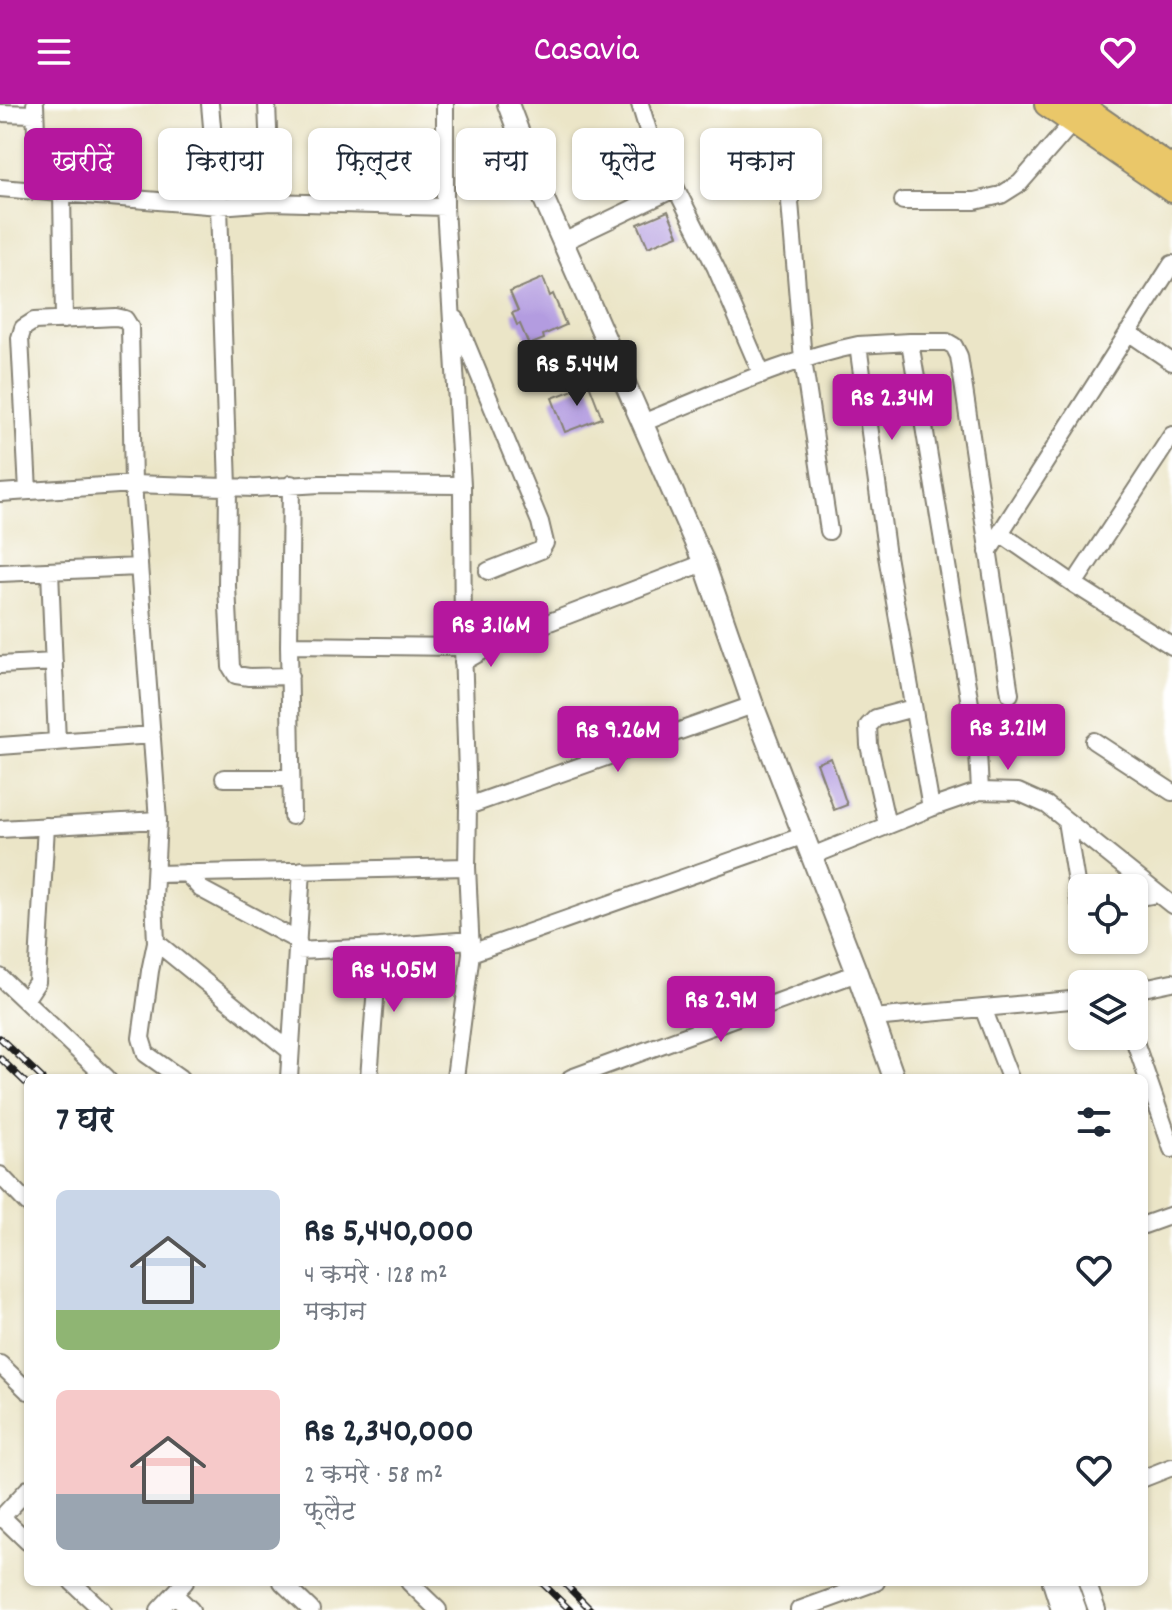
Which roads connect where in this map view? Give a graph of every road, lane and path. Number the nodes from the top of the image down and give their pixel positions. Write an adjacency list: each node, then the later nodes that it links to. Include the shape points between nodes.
1 (210, 104): 22 (street)
2 (267, 104): 20 (street)
3 (445, 104): 23 (street)
4 (508, 104): 24 (street)
5 (640, 104): 10 (street)
6 (1047, 104): 9 (main road)
7 (35, 109): 8 (street)
8 (0, 113)
9 (1076, 113): 11 (main road); 14 (main road); 19 (street, via 1020,183 1001,195 975,201)
10 (647, 128)
11 (1172, 169)
12 (0, 188): 13 (street)
13 (24, 189)
14 (1172, 190)
15 (142, 199): 22 (street)
16 (62, 200): 27 (street)
17 (651, 200): 24 (street)
18 (682, 200): 33 (street)
19 (903, 201)
20 (271, 202): 22 (street); 23 (street)
21 (790, 202): 31 (street)
22 (219, 206): 39 (street)
23 (445, 207): 26 (street)
24 (563, 242): 34 (street)
25 (1172, 264): 28 (street)
26 (452, 310): 38 (street); 48 (street, via 545,543 541,550)
27 (64, 320): 36 (street, via 116,317 130,327); 40 (street, via 34,321 23,328 20,338)
28 (1128, 332): 32 (street); 43 (street)
29 (910, 342): 30 (street); 44 (street, via 947,342 959,356); 66 (street, via 978,752)
30 (858, 345): 31 (street); 59 (street)
31 (803, 360): 33 (street); 42 (street)
32 (1172, 362)
33 (762, 375): 34 (street)
34 (642, 423): 45 (street)
35 (1172, 435): 50 (street)
36 (133, 484): 39 (street); 40 (street); 46 (street)
37 (291, 484): 38 (street); 39 (street); 51 (street)
38 (462, 485): 53 (street)
39 (228, 487): 56 (street, via 231,667 236,675 249,677)
40 (28, 491): 41 (street)
41 (0, 493)
42 (829, 531)
43 (1000, 533): 44 (street); 50 (street)
44 (988, 552): 57 (street)
45 (704, 563): 53 (street); 58 (street)
46 (139, 567): 47 (street); 60 (street)
47 (50, 571): 49 (street); 54 (street)
48 (488, 571)
49 (0, 573)
50 (1074, 584): 52 (street)
51 (289, 645): 53 (street); 56 (street)
52 (1172, 646)
53 (463, 654): 68 (street)
54 (54, 662): 55 (street); 62 (street)
55 (0, 665)
56 (290, 676): 65 (street)
57 (1010, 694)
58 (753, 705): 68 (street); 76 (street)
59 (913, 708): 69 (street); 73 (street, via 876,718 868,726)
60 (152, 735): 62 (street); 71 (street)
61 (1094, 741): 67 (street)
62 (57, 742): 63 (street)
63 (0, 746)
64 (224, 778): 65 (street)
65 (291, 778): 70 (street)
66 (980, 791): 69 (street); 72 (street, via 1018,792)
67 (1172, 792)
68 (468, 806): 78 (street)
69 (931, 808): 73 (street)
70 (292, 816)
71 (158, 820): 74 (street); 81 (street)
72 (1066, 821): 82 (street); 83 (street)
73 (887, 825): 77 (street)
74 (46, 826): 75 (street); 94 (street, via 37,982)
75 (0, 829)
76 (805, 835): 77 (street); 88 (street)
77 (812, 856): 90 (street)
78 (467, 867): 79 (street); 88 (street)
79 (302, 870): 80 (street); 87 (street)
80 (186, 873): 81 (street); 87 (street, via 201,889)
81 (156, 874): 86 (street)
82 (1075, 874)
83 (1157, 894): 84 (street); 85 (street)
84 (1148, 896)
85 (1172, 905)
86 (156, 942): 98 (street); 101 (street, via 141,1038 146,1054)
87 (298, 946): 89 (street); 98 (street)
88 (471, 946): 89 (street); 104 (street)
89 (379, 947): 103 (street)
90 (857, 973): 97 (street); 105 (street)
91 (0, 977): 94 (street)
92 (1172, 982): 93 (street)
93 (1148, 987)
94 (25, 1000): 100 (street)
95 (1068, 1000): 96 (street)
96 (983, 1008): 97 (street); 107 (street)
97 (873, 1018): 106 (street)
98 (289, 1050): 102 (street)
99 (1138, 1050): 108 (street)
100 (103, 1074)
101 (174, 1074)
102 (289, 1074)
103 (369, 1074)
104 (455, 1074)
105 (582, 1074)
106 (893, 1074)
107 (1008, 1074)
108 (1146, 1074)
109 (1148, 1079): 110 (street)
110 (1172, 1149)
111 (0, 1175): 112 (street)
112 (24, 1200)
113 (1172, 1215): 114 (street)
114 (1148, 1224)
115 (3, 1372): 116 (street)
116 (24, 1388)
117 (1172, 1467): 118 (street)
118 (1148, 1476)
119 (24, 1493): 120 (street)
120 (1, 1518): 121 (street)
121 (24, 1538)
122 (76, 1586): 131 (street)
123 (286, 1586): 134 (street)
124 (412, 1586): 130 (street)
125 (865, 1586): 135 (street)
126 (1052, 1586): 136 (street)
127 (1067, 1586): 137 (street)
128 (1088, 1586): 138 (street)
129 (179, 1588): 132 (street); 133 (street)
130 (427, 1606)
131 (102, 1610)
132 (159, 1610)
133 (191, 1610)
134 (311, 1610)
135 (799, 1610)
136 (1060, 1610)
137 (1076, 1610)
138 (1097, 1610)

